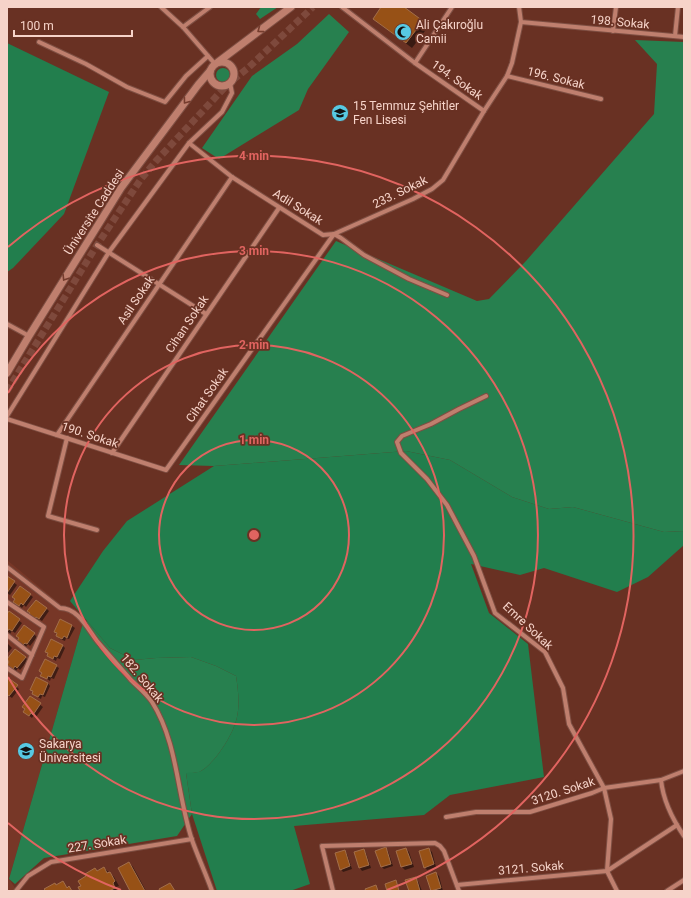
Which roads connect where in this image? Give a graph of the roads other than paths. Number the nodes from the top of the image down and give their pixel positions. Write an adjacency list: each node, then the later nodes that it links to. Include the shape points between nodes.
1 (161, 7): 10 (street)
2 (210, 7): 10 (street)
3 (291, 7): 16 (street, one-way to 16)
4 (342, 7): 17 (street, 194. Sokak)
5 (452, 7): 17 (street)
6 (519, 7): 9 (street)
7 (616, 7): 11 (street)
8 (678, 7): 12 (street)
9 (521, 22): 11 (street, 198. Sokak); 19 (street, 233. Sokak)
10 (183, 27): 15 (street)
11 (613, 31): 12 (street, 198. Sokak)
12 (675, 36): 13 (street, 198. Sokak)
13 (684, 37)
14 (39, 42): 15 (street, via 127,87 165,102 186,76)
15 (208, 56): 16 (street)
16 (217, 63): 18 (street); 20 (street, via 227,63 233,68 234,76)
17 (415, 63): 22 (street, 194. Sokak)
18 (210, 71): 20 (street, via 210,78 215,84 223,86); 33 (street, Üniversite Caddesi, one-way to 33, via 121,188)
19 (507, 76): 21 (street, 196. Sokak); 22 (street, 233. Sokak)
20 (230, 83): 23 (street, via 232,93 222,112)
21 (601, 99)
22 (484, 110): 26 (street, 233. Sokak, via 443,180 432,189)
23 (189, 143): 24 (street, Adil Sokak); 28 (street)
24 (232, 176): 25 (street, Adil Sokak); 29 (street, Asil Sokak)
25 (279, 208): 26 (street, Adil Sokak, via 323,235); 31 (street, Cihan Sokak)
26 (334, 234): 30 (street, Adil Sokak, via 371,259); 40 (street, Cihat Sokak)
27 (97, 245): 28 (street)
28 (108, 252): 29 (street); 36 (street)
29 (159, 284): 31 (street); 37 (street, Asil Sokak)
30 (447, 295)
31 (206, 314): 39 (street, Cihan Sokak)
32 (7, 324): 33 (street)
33 (29, 336): 34 (street, Üniversite Caddesi)
34 (7, 373)
35 (486, 396): 49 (street, Emre Sokak, via 402,436 398,445 401,453 447,504 474,556 495,613 545,652 563,688 569,724)
36 (7, 417): 37 (street, 190. Sokak)
37 (57, 435): 38 (street, 190. Sokak)
38 (68, 438): 39 (street, 190. Sokak); 41 (street, via 48,516)
39 (112, 453): 40 (street, 190. Sokak)
40 (166, 470)
41 (97, 530)
42 (7, 567): 53 (street, 182. Sokak, via 60,608 72,610 151,701 160,717 171,748)
43 (7, 602): 45 (street, via 44,627)
44 (7, 635): 45 (street)
45 (32, 655): 46 (street, via 22,678)
46 (7, 668)
47 (684, 771): 48 (street, 3120. Sokak)
48 (661, 780): 49 (street, 3120. Sokak); 51 (street, via 662,789)
49 (604, 788): 50 (street, 3120. Sokak, via 530,812 476,812); 54 (street, Emre Sokak, via 611,819)
50 (446, 817)
51 (677, 825): 52 (street); 54 (street)
52 (684, 836)
53 (192, 839): 57 (street, 227. Sokak, via 51,862 28,876); 58 (street, 182. Sokak)
54 (607, 871): 56 (street, 3121. Sokak); 61 (street)
55 (684, 880): 62 (street)
56 (456, 885): 59 (street, via 444,851 435,843 322,846); 60 (street)
57 (16, 891)
58 (212, 891)
59 (333, 891)
60 (459, 891)
61 (617, 891)
62 (667, 891)

